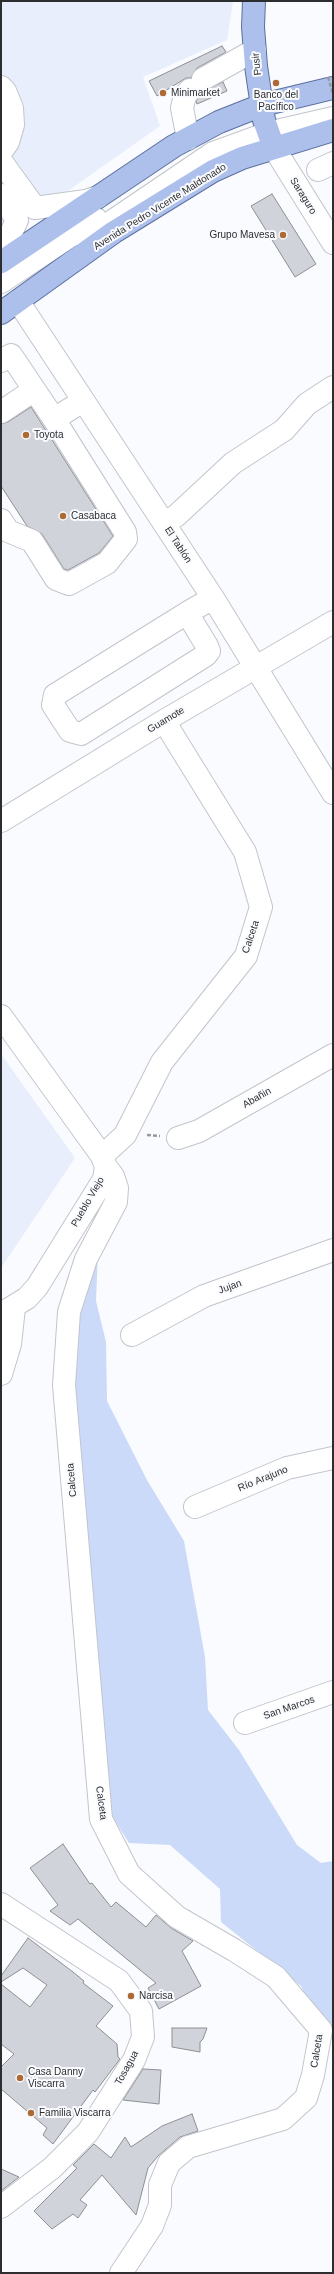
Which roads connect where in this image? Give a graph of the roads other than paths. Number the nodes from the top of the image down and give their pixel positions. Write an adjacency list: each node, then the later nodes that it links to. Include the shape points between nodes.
1 (254, 1): 2 (main road, Pusir)
2 (255, 50): 7 (main road, Pusir); 9 (street, via 197,84 186,95 182,108)
3 (331, 83): 7 (main road)
4 (1, 86): 10 (street, via 6,91 12,108 14,125)
5 (333, 103): 7 (street)
6 (333, 118): 7 (street)
7 (267, 127): 8 (main road); 9 (main road, via 219,122); 16 (street, Saraguro); 19 (street, via 207,142); 20 (street, via 213,153 116,217)
8 (333, 130)
9 (188, 139): 13 (main road)
10 (1, 152)
11 (1, 161): 14 (street)
12 (1, 195): 15 (street)
13 (99, 196): 14 (street, via 86,201); 18 (main road)
14 (35, 208): 15 (street)
15 (17, 220): 17 (street)
16 (333, 243)
17 (1, 255)
18 (1, 262)
19 (1, 282)
20 (7, 305): 24 (street, El Tablón)
21 (1, 361): 23 (street, via 12,354)
22 (333, 387): 28 (street, via 308,404 284,430 233,463)
23 (34, 390): 25 (street); 26 (street)
24 (83, 401): 26 (street); 28 (street, El Tablón)
25 (1, 412)
26 (54, 419): 27 (street, via 125,532 126,539 107,563 69,584 56,579 32,541 8,531)
27 (1, 520)
28 (164, 524): 29 (street, El Tablón)
29 (213, 598): 30 (street); 32 (street, El Tablón)
30 (187, 613): 30 (street, via 55,695 53,705 70,731 81,734 206,654 207,646)
31 (333, 622): 32 (street, Guamote)
32 (256, 668): 33 (street, Guamote); 34 (street, El Tablón)
33 (164, 721): 35 (street, Guamote); 39 (street, Calceta, via 244,852 261,907 246,956 162,1062 126,1134)
34 (333, 793)
35 (1, 821)
36 (1, 1016): 39 (street)
37 (333, 1055): 38 (street, Abañin, via 199,1131)
38 (178, 1138)
39 (104, 1161): 41 (street, Pueblo Viejo, via 104,1179 37,1287); 50 (street, Calceta, via 117,1188 116,1202 86,1259 69,1312 64,1385 101,1819 129,1874 177,1917 276,1977 321,2030 306,2098 283,2119 188,2147 169,2163 160,2185 160,2205 152,2226)
40 (333, 1250): 42 (street, Jujan, via 204,1296)
41 (7, 1311): 43 (street, Pueblo Viejo, via 10,1344)
42 (132, 1334)
43 (1, 1374)
44 (333, 1458): 45 (street, Río Arajuno, via 287,1468)
45 (195, 1507)
46 (333, 1692): 47 (street, San Marcos)
47 (245, 1723)
48 (1, 1904): 49 (street, Tosagua, via 119,1981 141,2011 143,2037 134,2060 88,2132 52,2168)
49 (1, 2207)
50 (121, 2273)

